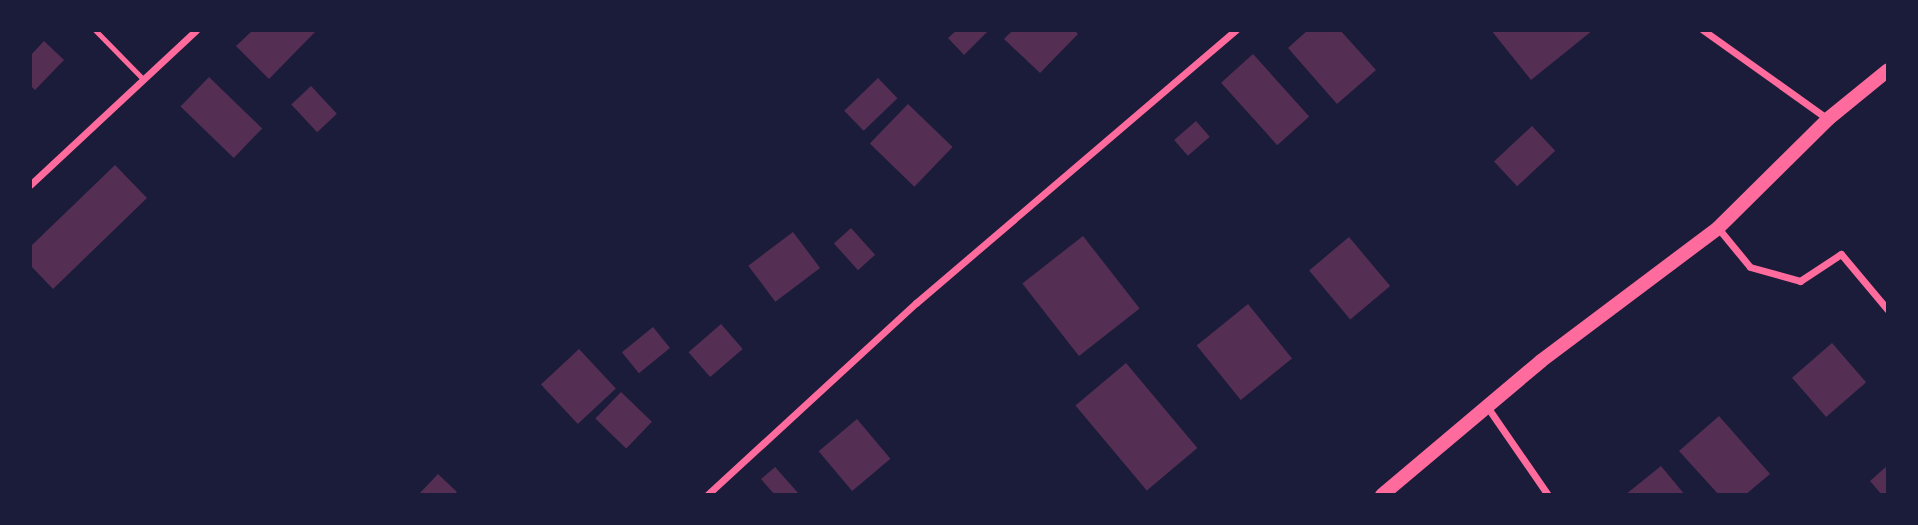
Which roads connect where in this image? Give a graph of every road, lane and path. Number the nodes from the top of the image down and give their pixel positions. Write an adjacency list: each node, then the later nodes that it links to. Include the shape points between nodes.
1 (95, 30): 6 (lane)
2 (196, 30): 6 (street)
3 (1236, 30): 12 (street, via 915,303)
4 (1703, 30): 7 (street)
5 (1888, 70): 7 (main road)
6 (143, 79): 8 (street)
7 (1828, 119): 9 (main road)
8 (30, 185)
9 (1718, 228): 10 (street, via 1750,267 1800,281 1841,254); 11 (main road, via 1541,361)
10 (1888, 310)
11 (1488, 408): 13 (main road); 14 (street)
12 (707, 495)
13 (1382, 495)
14 (1548, 495)

